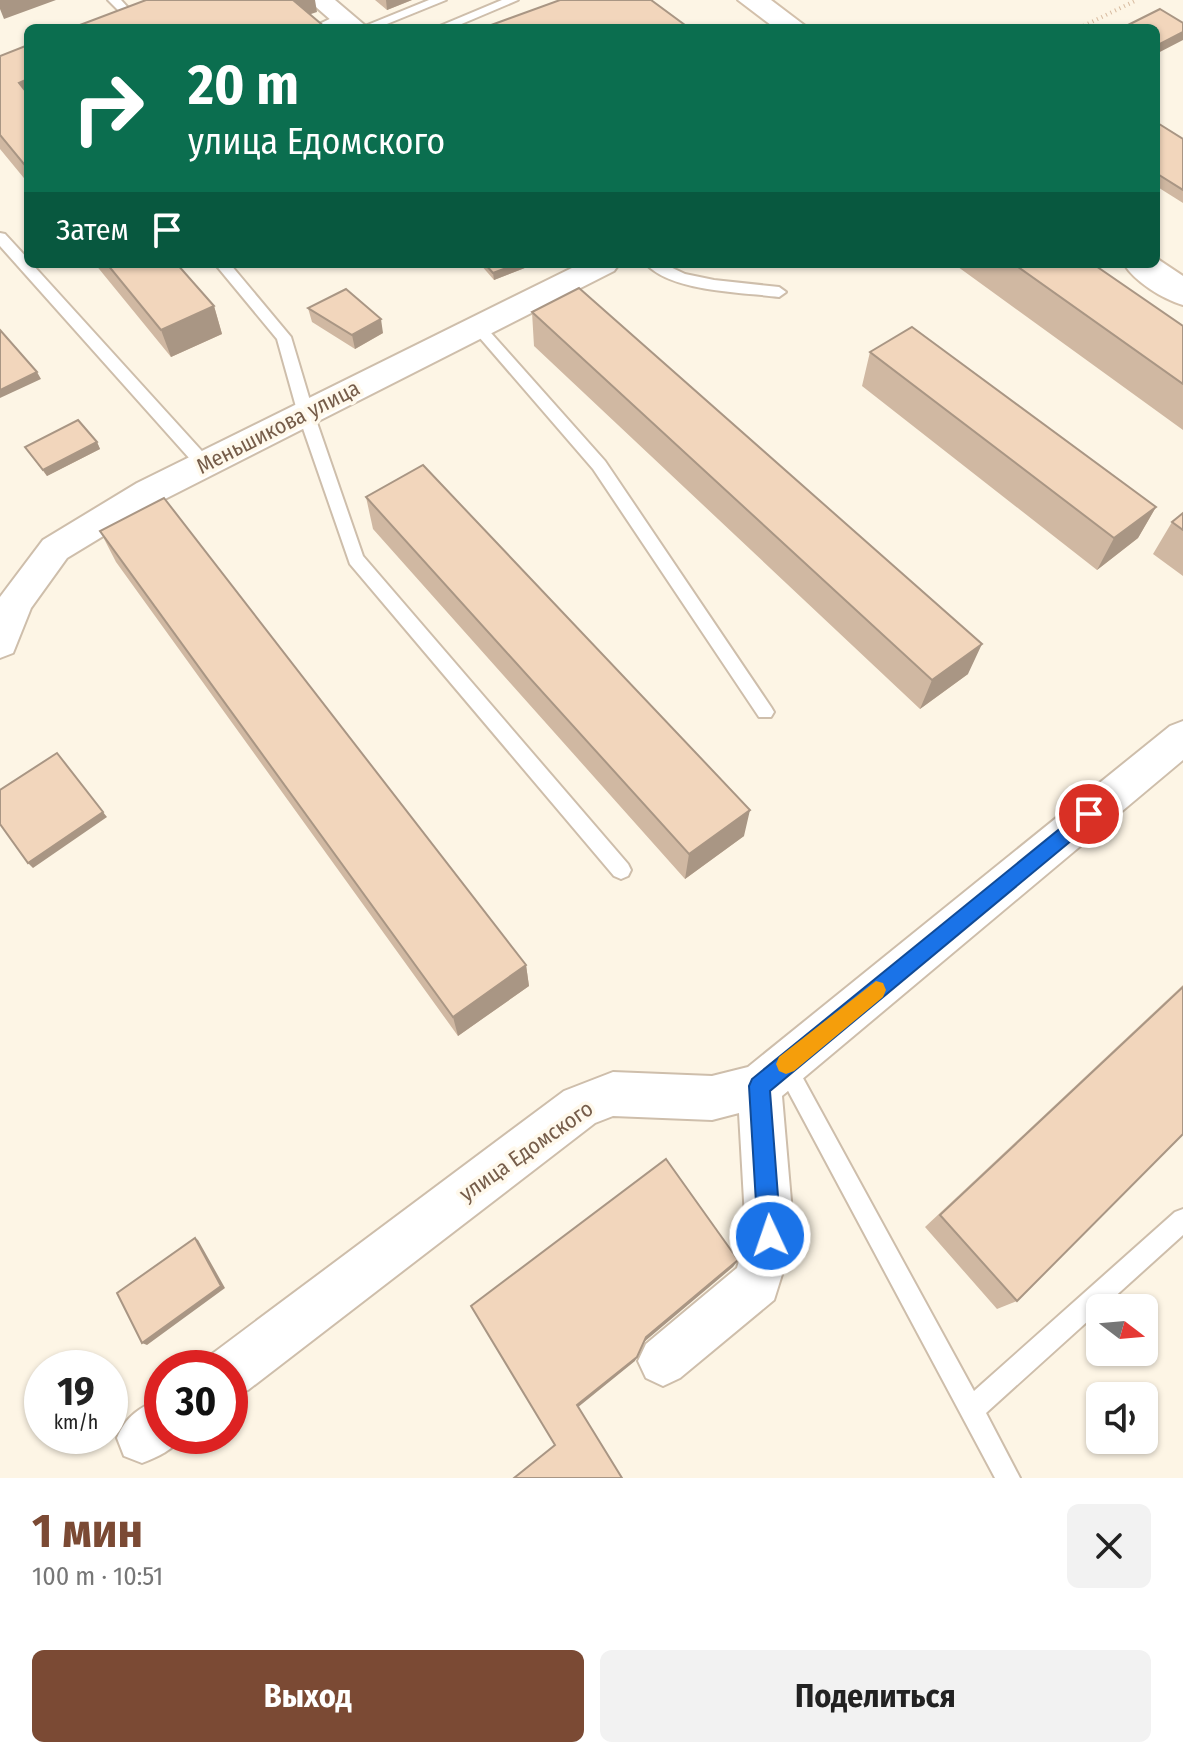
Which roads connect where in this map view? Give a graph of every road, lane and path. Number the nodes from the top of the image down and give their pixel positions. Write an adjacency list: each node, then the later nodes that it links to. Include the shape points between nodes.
1 (320, 0): 9 (street)
2 (440, 0): 10 (lane)
3 (512, 0): 11 (lane)
4 (752, 0): 12 (main road)
5 (1137, 0): 13 (path)
6 (151, 4): 7 (street)
7 (120, 7): 8 (street)
8 (100, 23)
9 (349, 23)
10 (377, 24)
11 (451, 24)
12 (788, 24)
13 (1087, 24)
14 (0, 237): 15 (lane)
15 (24, 264)
16 (28, 268): 25 (lane)
17 (226, 268): 24 (lane, via 281,331)
18 (596, 268): 23 (street, Меньшикова улица)
19 (659, 268): 21 (lane)
20 (1147, 268): 22 (main road)
21 (779, 292)
22 (1183, 293)
23 (478, 327): 24 (street, Меньшикова улица); 27 (lane, via 599,465)
24 (306, 414): 25 (street, Меньшикова улица); 29 (lane, via 356,559)
25 (204, 464): 26 (street, Меньшикова улица, via 55,549 15,602)
26 (0, 643)
27 (765, 712)
28 (1183, 737): 30 (street, улица Едомского)
29 (621, 870)
30 (772, 1076): 32 (street, улица Едомского, via 712,1098 613,1094 580,1107); 33 (street, via 770,1236 757,1283); 34 (lane)
31 (1183, 1220): 34 (lane)
32 (248, 1358)
33 (663, 1361)
34 (971, 1410): 35 (lane)
35 (1008, 1478)

